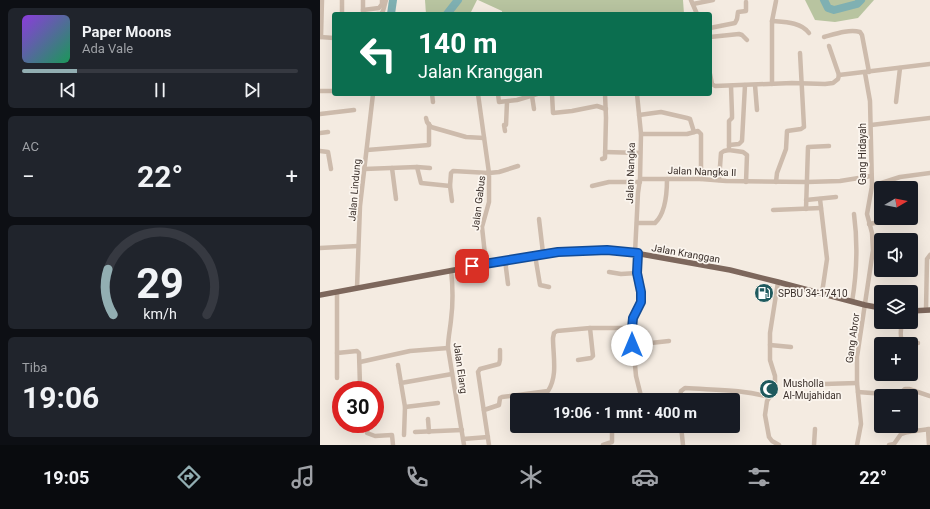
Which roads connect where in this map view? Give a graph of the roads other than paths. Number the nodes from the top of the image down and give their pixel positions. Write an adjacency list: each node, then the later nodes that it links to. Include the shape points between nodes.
1 (322, 0): 17 (street)
2 (342, 0): 10 (street)
3 (363, 0): 11 (street)
4 (382, 0): 11 (street, via 379,8)
5 (386, 0): 12 (street)
6 (713, 0): 8 (street)
7 (776, 1): 14 (street)
8 (692, 2): 13 (street)
9 (746, 2): 15 (street, via 746,11 738,12 735,23)
10 (342, 12)
11 (363, 12)
12 (382, 12)
13 (696, 12)
14 (772, 21): 16 (street, via 800,25); 30 (street)
15 (712, 28)
16 (809, 33)
17 (320, 37): 20 (street)
18 (712, 37): 21 (street, via 739,34)
19 (824, 37): 26 (street, Gang Hidayah, via 860,32)
20 (332, 38)
21 (747, 40)
22 (829, 46): 27 (street)
23 (800, 52): 29 (street)
24 (930, 64): 25 (street)
25 (900, 68): 26 (street); 47 (street)
26 (867, 72): 27 (street); 57 (street, Gang Hidayah)
27 (839, 75): 29 (street, via 833,83)
28 (712, 80): 33 (street, via 714,86)
29 (802, 83): 30 (street); 85 (street, via 804,127 787,131 786,149)
30 (772, 84): 32 (street)
31 (745, 85): 32 (street); 33 (street); 65 (street, via 742,141)
32 (755, 85): 51 (street)
33 (731, 86): 65 (street, via 732,118 728,121)
34 (320, 91): 35 (street)
35 (332, 91)
36 (373, 96): 66 (street, Jalan Lindung)
37 (432, 96): 45 (street)
38 (478, 96): 63 (street)
39 (498, 96): 46 (street, via 499,102)
40 (531, 96): 46 (street)
41 (535, 96): 49 (street)
42 (552, 96): 48 (street, via 553,113 597,106)
43 (605, 96): 48 (street)
44 (637, 96): 53 (street, Jalan Nangka)
45 (433, 102)
46 (506, 102): 58 (street)
47 (896, 102)
48 (606, 108): 68 (street)
49 (534, 109)
50 (354, 110): 52 (street)
51 (757, 110)
52 (320, 114)
53 (639, 115): 60 (street, via 661,112 687,118 692,122); 62 (street, Jalan Nangka)
54 (426, 118): 56 (street)
55 (930, 118): 57 (street)
56 (429, 124): 63 (street, via 431,127 466,137); 66 (street, via 429,145)
57 (871, 125): 79 (street, Gang Hidayah)
58 (505, 131)
59 (328, 132): 61 (street)
60 (694, 132): 62 (street); 81 (street, via 698,131 701,134)
61 (320, 133)
62 (640, 134): 69 (street, Jalan Nangka)
63 (484, 138): 77 (street)
64 (829, 146): 86 (street, via 808,147)
65 (729, 148): 82 (street, via 721,153); 84 (street, via 747,155)
66 (367, 150): 76 (street, Jalan Lindung)
67 (320, 151): 75 (street, via 328,152)
68 (605, 152): 69 (street); 70 (street, via 605,158)
69 (640, 153): 83 (street, Jalan Nangka)
70 (602, 159)
71 (518, 166): 77 (street, Jalan Gabus)
72 (417, 167): 73 (street); 74 (street); 87 (street, via 421,184)
73 (392, 168): 76 (street); 91 (street)
74 (430, 168)
75 (331, 169)
76 (364, 169): 103 (street, Jalan Lindung)
77 (489, 173): 87 (street, via 453,171); 110 (street, Jalan Gabus, via 489,202 482,227)
78 (930, 173): 89 (street, via 900,177)
79 (871, 176): 86 (street, Jalan Nangka II, via 840,181); 89 (street, Gang Hidayah)
80 (667, 179): 81 (street, Jalan Nangka II); 83 (street, Jalan Nangka II); 100 (street, via 665,206 658,221)
81 (700, 179): 82 (street, Jalan Nangka II)
82 (719, 180): 84 (street, Jalan Nangka II)
83 (640, 181): 88 (street, Jalan Nangka II, via 609,182); 100 (street, Jalan Nangka)
84 (746, 182): 85 (street, Jalan Nangka II)
85 (776, 182): 86 (street, Jalan Nangka II)
86 (807, 182): 93 (street)
87 (450, 186): 94 (street)
88 (592, 186)
89 (872, 186): 102 (street, Gang Hidayah, via 867,214)
90 (836, 197): 92 (street)
91 (396, 199)
92 (820, 199): 93 (street); 95 (street)
93 (806, 200): 96 (street)
94 (452, 201)
95 (821, 208): 96 (street); 119 (street, via 827,259)
96 (806, 209): 97 (street)
97 (773, 210)
98 (854, 214): 121 (street, via 857,268)
99 (539, 219): 106 (street)
100 (637, 223): 105 (street, Jalan Nangka)
101 (874, 223): 102 (street)
102 (869, 224): 122 (street, Gang Hidayah, via 873,250)
103 (358, 246): 104 (street); 117 (street, Jalan Lindung)
104 (320, 248)
105 (636, 253): 106 (main road, Jalan Kranggan, via 607,250); 113 (street, Jalan Nangka); 114 (main road, Jalan Kranggan, via 695,263)
106 (543, 254): 107 (main road, Jalan Kranggan)
107 (536, 255): 109 (main road, Jalan Kranggan); 116 (street, via 540,285)
108 (930, 255): 124 (street, via 927,259)
109 (505, 260): 110 (main road, Jalan Kranggan); 115 (street)
110 (486, 264): 111 (main road, Jalan Kranggan)
111 (451, 270): 117 (main road, Jalan Kranggan); 132 (street, Jalan Elang, via 453,298)
112 (609, 272): 113 (street)
113 (637, 273): 127 (street, Jalan Nangka, via 641,302 633,318)
114 (778, 282): 119 (main road, Jalan Kranggan); 129 (street)
115 (508, 284)
116 (549, 287)
117 (357, 288): 118 (main road, Jalan Kranggan)
118 (337, 292): 120 (main road, Jalan Kranggan); 134 (street)
119 (822, 293): 121 (main road, Jalan Kranggan)
120 (320, 295)
121 (852, 302): 122 (main road, Jalan Kranggan)
122 (865, 305): 123 (main road, Jalan Kranggan); 142 (street, Gang Abror, via 857,358)
123 (874, 307)
124 (928, 310): 125 (main road)
125 (918, 311)
126 (590, 328): 127 (street); 135 (street, via 593,356); 151 (street, via 554,333 554,373 548,391 502,397 499,405)
127 (632, 328): 130 (street, Jalan Nangka)
128 (669, 341): 130 (street)
129 (770, 344): 131 (street); 148 (street, via 770,360 776,385 775,392)
130 (632, 345): 145 (street, Jalan Nangka)
131 (791, 347)
132 (448, 348): 136 (street, via 410,351); 138 (street, Jalan Elang)
133 (500, 350): 151 (street, via 499,364 480,369 478,372)
134 (338, 353): 136 (street, via 357,351); 139 (street)
135 (578, 360)
136 (360, 362): 140 (street)
137 (398, 365): 141 (street)
138 (452, 374): 141 (street); 155 (street, Jalan Elang)
139 (337, 378)
140 (360, 381)
141 (401, 383): 150 (street)
142 (857, 383): 143 (street); 144 (street, Gang Abror)
143 (791, 385)
144 (858, 392): 147 (street, via 898,394 909,388); 173 (street, Gang Abror, via 862,424)
145 (640, 393)
146 (681, 393): 148 (street, via 685,388 729,390)
147 (930, 396)
148 (770, 397): 171 (street, via 765,414 769,437)
149 (438, 403): 150 (street)
150 (405, 407): 163 (street)
151 (484, 410): 164 (street)
152 (428, 419): 158 (street)
153 (815, 429): 172 (street)
154 (929, 429): 156 (street); 175 (street)
155 (462, 430): 158 (street); 165 (street, Jalan Elang)
156 (918, 430)
157 (414, 432): 158 (street)
158 (430, 432)
159 (367, 433): 166 (street, via 375,436 392,435)
160 (612, 433): 169 (street, via 612,442)
161 (682, 433): 170 (street)
162 (904, 433): 174 (street, via 894,444)
163 (404, 435)
164 (488, 437): 165 (street); 168 (street)
165 (463, 439): 167 (street, Jalan Elang)
166 (393, 445)
167 (464, 445)
168 (489, 445)
169 (603, 445)
170 (683, 445)
171 (779, 445)
172 (814, 445)
173 (857, 445)
174 (889, 445)
175 (929, 445)

